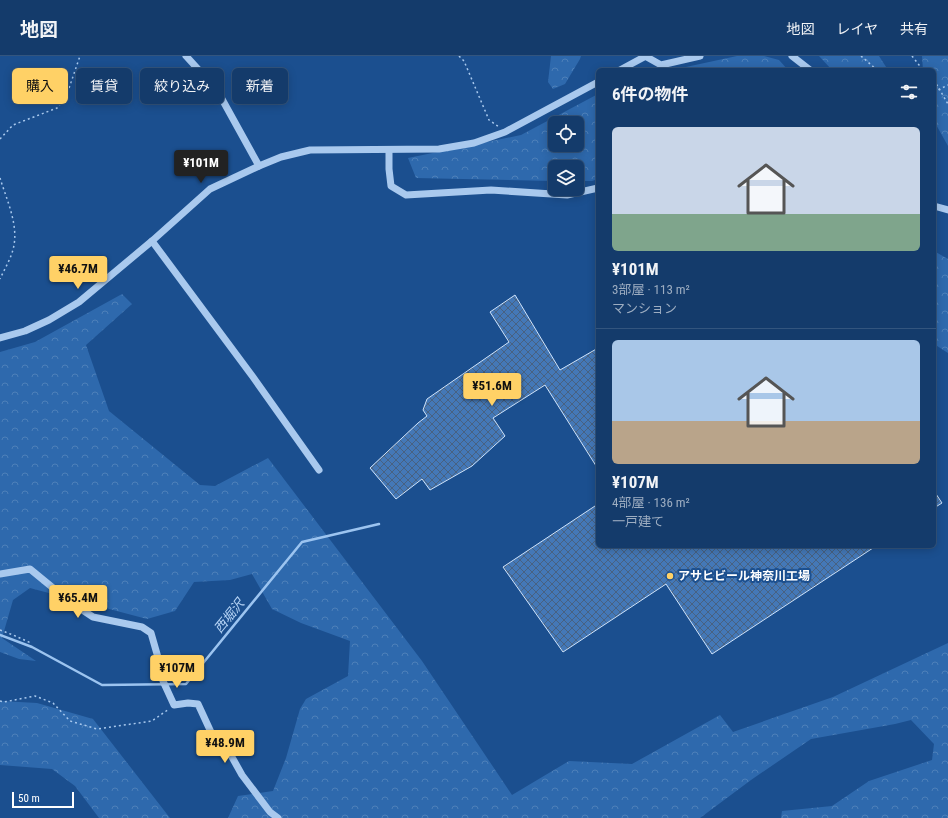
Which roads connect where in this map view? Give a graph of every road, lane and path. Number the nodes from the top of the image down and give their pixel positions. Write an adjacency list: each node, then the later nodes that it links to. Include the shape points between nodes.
1 (80, 56): 20 (path, via 66,96 57,108 13,125)
2 (186, 56): 22 (street, via 216,90)
3 (458, 56): 19 (path, via 464,61 489,120)
4 (646, 56): 5 (street, via 661,65); 9 (street)
5 (700, 56)
6 (792, 56): 10 (street)
7 (861, 56): 11 (path)
8 (912, 56): 12 (path)
9 (624, 68)
10 (807, 68)
11 (875, 68)
12 (921, 68)
13 (596, 83): 19 (street)
14 (936, 83): 16 (path)
15 (948, 85): 16 (path)
16 (940, 90): 17 (path); 18 (path)
17 (936, 91)
18 (948, 104)
19 (505, 132): 21 (street, via 474,143 439,148)
20 (0, 139)
21 (389, 150): 22 (street, via 310,150 281,156); 24 (street, via 391,186 406,195 491,190 567,196)
22 (259, 166): 27 (street, via 210,189)
23 (0, 178): 28 (path, via 14,225 14,244)
24 (596, 189)
25 (936, 207): 26 (street)
26 (948, 210)
27 (152, 241): 29 (street, via 79,302 25,331); 30 (street)
28 (0, 279)
29 (0, 338)
30 (319, 470)
31 (0, 574): 35 (street, via 30,569 69,602 93,617 142,627 151,633 162,681)
32 (0, 630): 33 (path)
33 (31, 643)
34 (0, 701): 35 (path, via 35,696 53,703 70,721 97,729 152,721)
35 (174, 705): 36 (street, via 198,704 216,743 228,750 242,775 270,812)
36 (278, 818)

